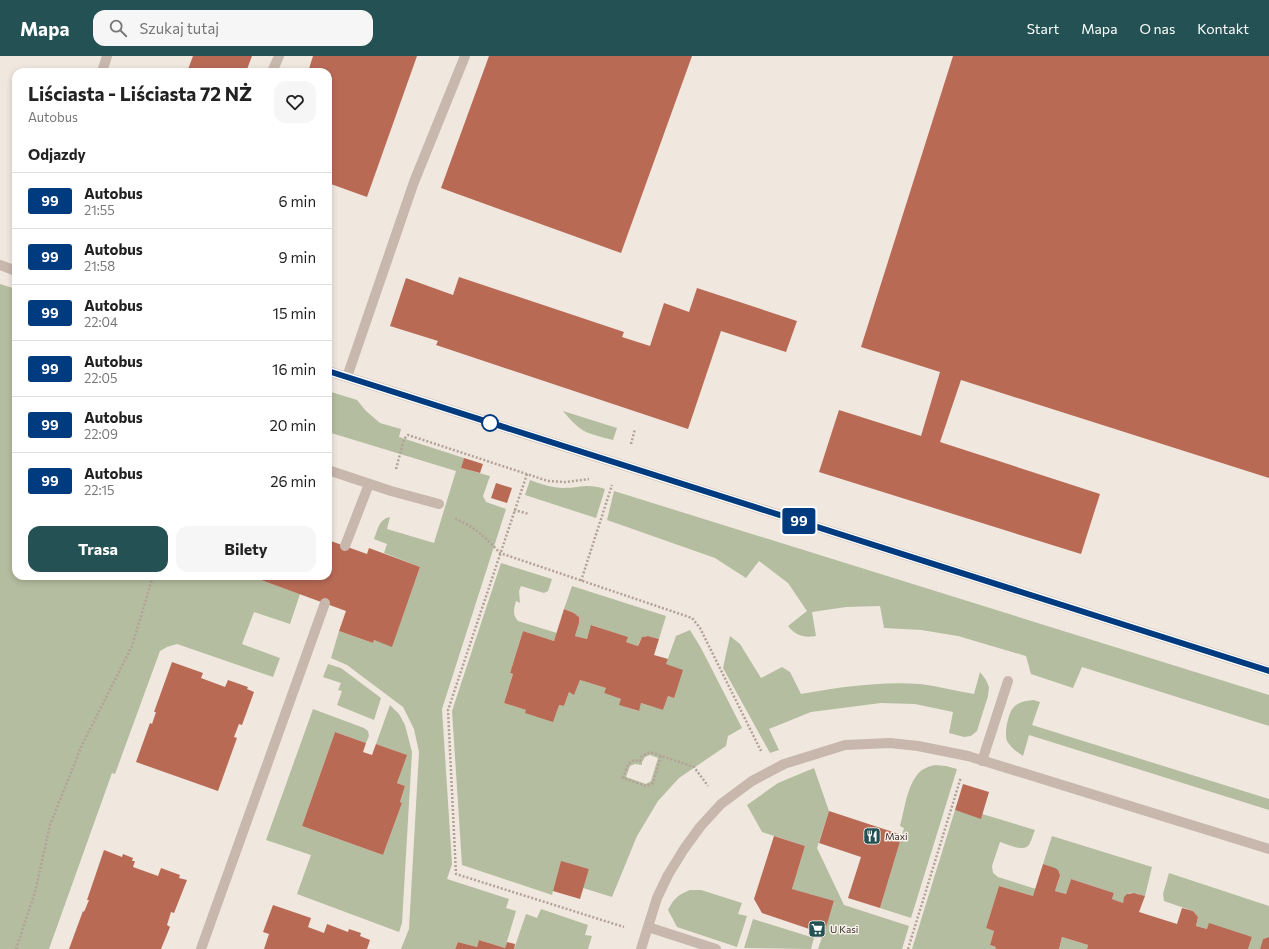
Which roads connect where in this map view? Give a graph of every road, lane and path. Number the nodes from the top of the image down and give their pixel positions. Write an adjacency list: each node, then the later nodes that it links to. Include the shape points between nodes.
1 (107, 56): 4 (street)
2 (279, 56): 5 (street)
3 (464, 56): 9 (street, via 414,182)
4 (103, 68)
5 (274, 68)
6 (0, 265): 7 (street)
7 (12, 270)
8 (332, 372): 9 (street)
9 (347, 377): 26 (street)
10 (635, 429): 11 (path)
11 (629, 449)
12 (332, 471): 15 (street)
13 (526, 474): 14 (path, via 556,482); 17 (path, via 408,435 404,439); 19 (path)
14 (596, 480)
15 (369, 484): 17 (street); 21 (street)
16 (618, 487): 24 (path, via 611,485)
17 (391, 491): 18 (street)
18 (439, 504): 22 (path, via 451,517 479,532)
19 (514, 510): 20 (path); 22 (path)
20 (529, 514)
21 (346, 546)
22 (500, 553): 24 (path); 34 (path, via 448,710 456,874)
23 (152, 580): 35 (path, via 132,646 82,745 50,825 35,892)
24 (581, 581): 31 (path, via 692,618 700,628)
25 (325, 603): 36 (street)
26 (1269, 671)
27 (1008, 681): 30 (street)
28 (661, 756): 28 (path, via 653,783 646,786 623,778 628,764 634,760 640,761 642,756 650,752); 32 (path, via 694,767)
29 (968, 756): 30 (street); 31 (street, via 890,743 845,745 784,764); 39 (path)
30 (982, 761): 33 (street)
31 (771, 771): 32 (street, via 752,781)
32 (721, 804): 34 (street, via 700,827 668,875 657,898)
33 (1269, 849)
34 (647, 930): 37 (street); 38 (street)
35 (16, 949)
36 (201, 949)
37 (641, 949)
38 (716, 949)
39 (908, 949)

